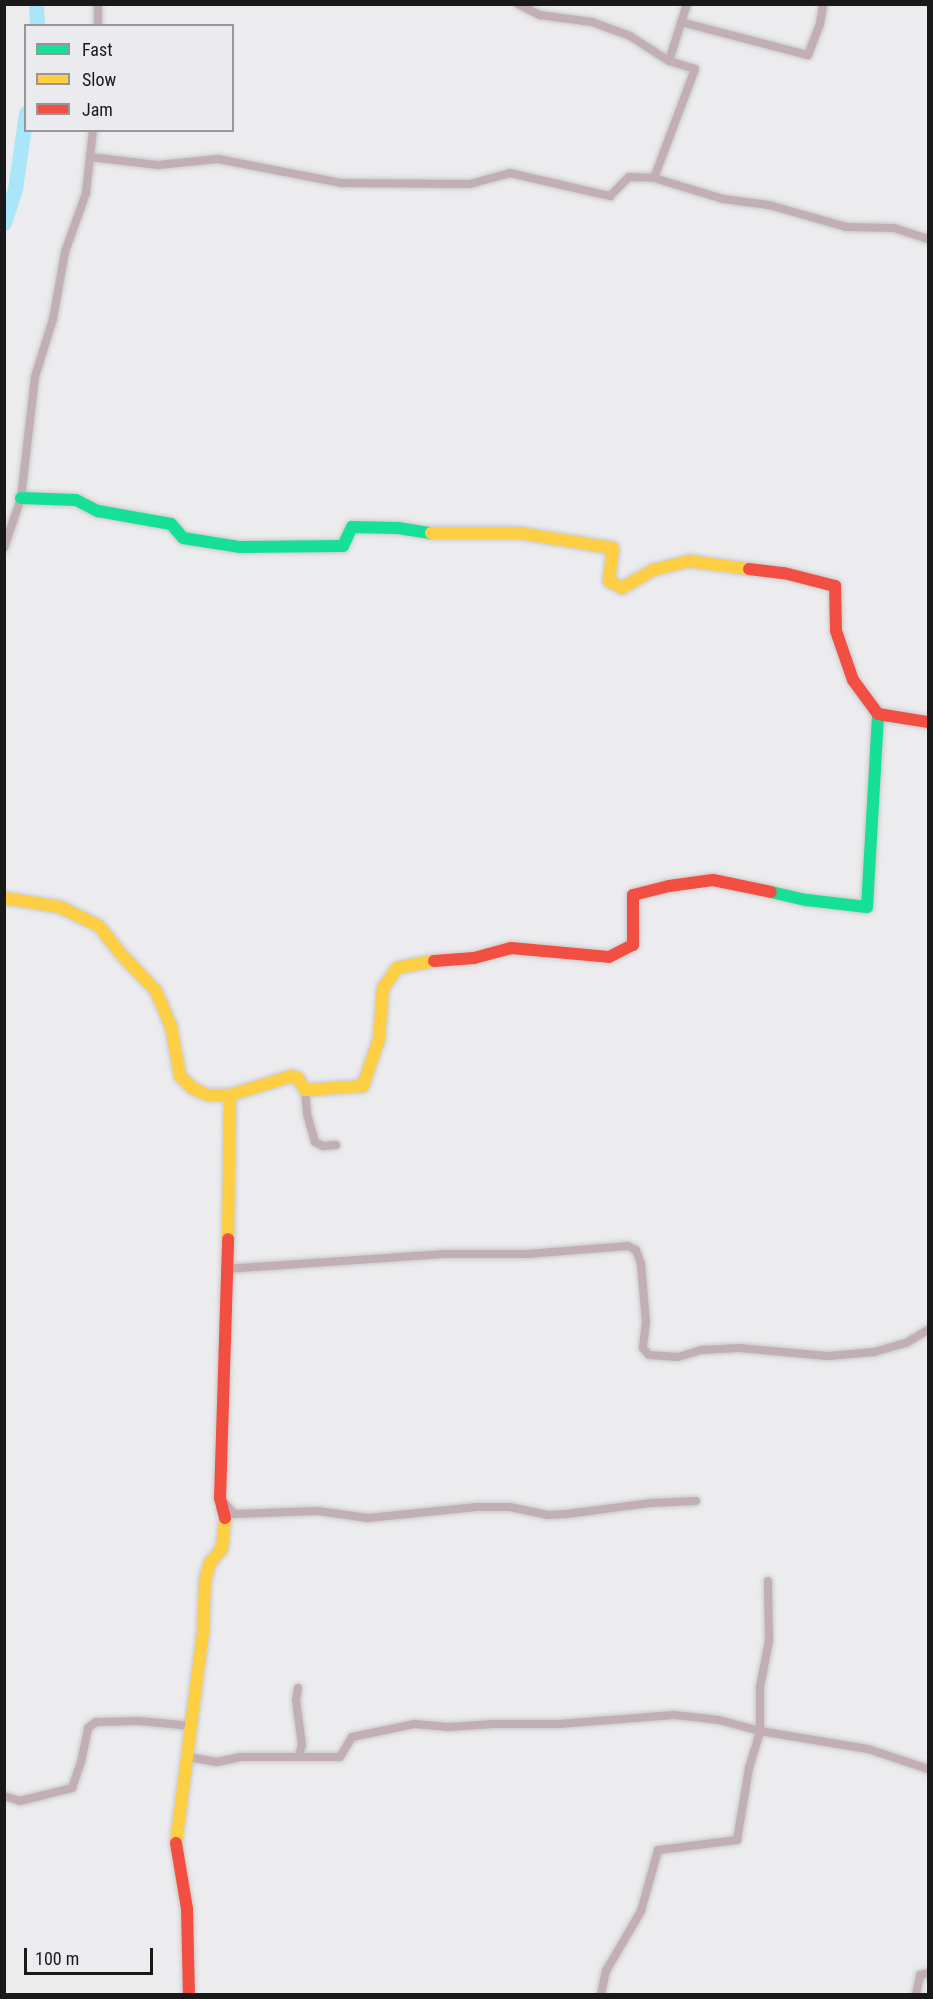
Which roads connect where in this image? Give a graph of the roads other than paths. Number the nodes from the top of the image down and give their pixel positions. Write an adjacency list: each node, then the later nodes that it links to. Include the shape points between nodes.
1 (98, 4): 6 (street)
2 (518, 4): 7 (street, via 540,15 592,22 612,29)
3 (687, 4): 5 (street)
4 (823, 4): 5 (street, via 808,55)
5 (681, 22): 7 (street)
6 (98, 24)
7 (669, 61): 10 (street, via 695,69)
8 (93, 132): 9 (street)
9 (90, 157): 10 (street, via 158,165 218,159 341,183 470,184 510,173 610,196 629,177); 12 (street, via 86,193 65,252 53,319 35,377)
10 (654, 178): 11 (street, via 723,199 769,205 846,227 894,228)
11 (928, 239)
12 (21, 498): 13 (street); 14 (street, via 76,500 98,511 171,524 183,538 240,547 343,546 352,527 435,534 519,533 613,548 609,581 622,588 653,570 688,561 784,573 835,586 836,631 853,680)
13 (4, 548)
14 (878, 714): 15 (street); 17 (street, via 867,908 713,880 633,895 633,945 609,957 511,948 474,958 396,968 383,988 379,1039 363,1086)
15 (928, 722)
16 (4, 898): 18 (street, via 60,907 99,926 156,991 171,1026 180,1076 192,1088 208,1095)
17 (305, 1090): 18 (street, via 298,1078 292,1076); 19 (street, via 315,1142)
18 (230, 1095): 20 (street)
19 (336, 1145)
20 (225, 1269): 21 (street, via 628,1246 636,1250 641,1264 646,1322 643,1348 649,1355 678,1356 739,1348 828,1356 863,1353 906,1343); 22 (street)
21 (928, 1330)
22 (220, 1498): 23 (street, via 234,1514 318,1511 368,1518 476,1507 567,1514 641,1503); 26 (street, via 226,1520 222,1548 210,1563 205,1580)
23 (696, 1501)
24 (768, 1581): 27 (street, via 769,1641 760,1687)
25 (298, 1689): 28 (street, via 302,1745)
26 (192, 1726): 29 (street); 31 (street, via 96,1722 88,1728 72,1788 20,1801)
27 (759, 1731): 28 (street, via 719,1720 674,1715 559,1724 414,1724 352,1737 340,1757); 30 (street, via 868,1749); 34 (street, via 737,1840 658,1850 641,1911 606,1971)
28 (299, 1755): 29 (street, via 240,1757 217,1762)
29 (188, 1757): 33 (street, via 176,1842 187,1909)
30 (928, 1769)
31 (4, 1796)
32 (928, 1973): 35 (street, via 920,1975)
33 (189, 1995)
34 (601, 1995)
35 (916, 1995)

